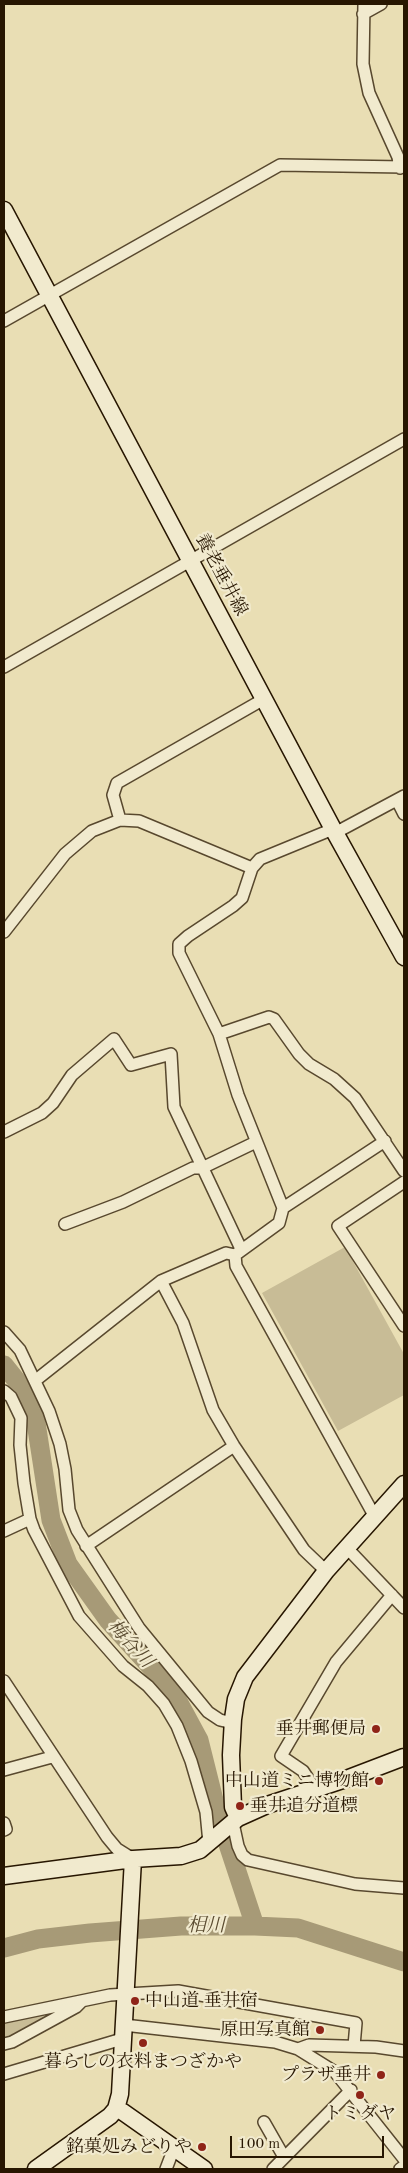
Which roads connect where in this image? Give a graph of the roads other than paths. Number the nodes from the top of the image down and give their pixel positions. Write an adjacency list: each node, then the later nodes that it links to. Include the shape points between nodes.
1 (381, 4): 2 (street)
2 (364, 9): 3 (street, via 363,64 369,93)
3 (402, 168): 5 (street, via 280,165)
4 (4, 210): 5 (main road, 養老垂井線)
5 (49, 294): 6 (street); 8 (main road, 養老垂井線)
6 (4, 321)
7 (404, 439): 8 (street)
8 (191, 561): 9 (street); 10 (main road, 養老垂井線)
9 (4, 667)
10 (264, 699): 13 (street, via 117,782 112,795); 14 (main road, 養老垂井線)
11 (400, 798): 12 (street); 14 (street)
12 (404, 814)
13 (120, 820): 15 (street, via 139,821); 16 (street, via 92,831 65,854)
14 (334, 831): 15 (street, via 260,859); 17 (main road, 養老垂井線)
15 (252, 868): 18 (street, via 242,898 179,944 179,953)
16 (4, 932)
17 (404, 958)
18 (219, 1034): 20 (street, via 274,1018 309,1064 334,1079 355,1098); 21 (street)
19 (4, 1132): 22 (street, via 42,1113 72,1075 114,1039 131,1065 171,1054 174,1107)
20 (385, 1141): 23 (street); 25 (street)
21 (256, 1142): 22 (street); 25 (street)
22 (202, 1168): 26 (street, via 193,1168 123,1202); 27 (street)
23 (404, 1171)
24 (404, 1182): 29 (street, via 338,1226)
25 (283, 1208): 27 (street, via 279,1223)
26 (65, 1224)
27 (238, 1252): 28 (street, via 226,1253); 35 (street, via 236,1266 240,1274)
28 (161, 1280): 31 (street); 33 (street, via 183,1323 210,1403)
29 (404, 1326)
30 (4, 1332): 31 (street, via 20,1350)
31 (36, 1380): 38 (street, via 60,1444 69,1510)
32 (4, 1391): 36 (street, via 11,1397 21,1418 20,1445)
33 (234, 1446): 38 (street); 40 (street, via 304,1550)
34 (404, 1484): 35 (main road)
35 (375, 1517): 39 (main road)
36 (30, 1519): 37 (street); 52 (street, via 79,1616 122,1666 148,1686 178,1726 192,1761)
37 (4, 1531)
38 (86, 1546): 44 (street, via 135,1622 200,1702 215,1717)
39 (347, 1548): 40 (main road); 41 (street)
40 (326, 1571): 44 (main road, via 245,1677)
41 (392, 1594): 42 (street); 48 (street, via 336,1662 281,1756 303,1772)
42 (404, 1608)
43 (4, 1681): 45 (street)
44 (232, 1723): 49 (main road)
45 (52, 1757): 47 (street); 53 (street, via 107,1837)
46 (404, 1757): 48 (main road)
47 (4, 1770)
48 (315, 1790): 49 (main road, via 268,1805)
49 (234, 1822): 52 (main road); 55 (street, via 238,1846 248,1860 355,1884)
50 (4, 1823): 51 (street)
51 (4, 1830)
52 (211, 1842): 53 (main road, via 181,1856)
53 (133, 1865): 54 (main road); 56 (main road)
54 (4, 1876)
55 (404, 1888)
56 (127, 1990): 57 (street); 59 (main road); 61 (street, via 178,1991 356,2023)
57 (82, 2000): 58 (street); 60 (street, via 76,2007)
58 (4, 2017)
59 (123, 2032): 62 (street, via 274,2042); 64 (street); 66 (main road, via 120,2094)
60 (4, 2044)
61 (354, 2046): 62 (street, via 309,2045); 63 (street)
62 (298, 2049): 65 (street, via 334,2072)
63 (404, 2051)
64 (4, 2074)
65 (351, 2090): 69 (street); 70 (street)
66 (116, 2109): 68 (main road); 72 (main road)
67 (264, 2122): 69 (street)
68 (174, 2148): 73 (street); 74 (main road)
69 (284, 2157): 75 (street)
70 (404, 2159)
71 (404, 2166): 76 (street)
72 (36, 2169)
73 (166, 2169)
74 (204, 2169)
75 (273, 2169)
76 (400, 2169)

